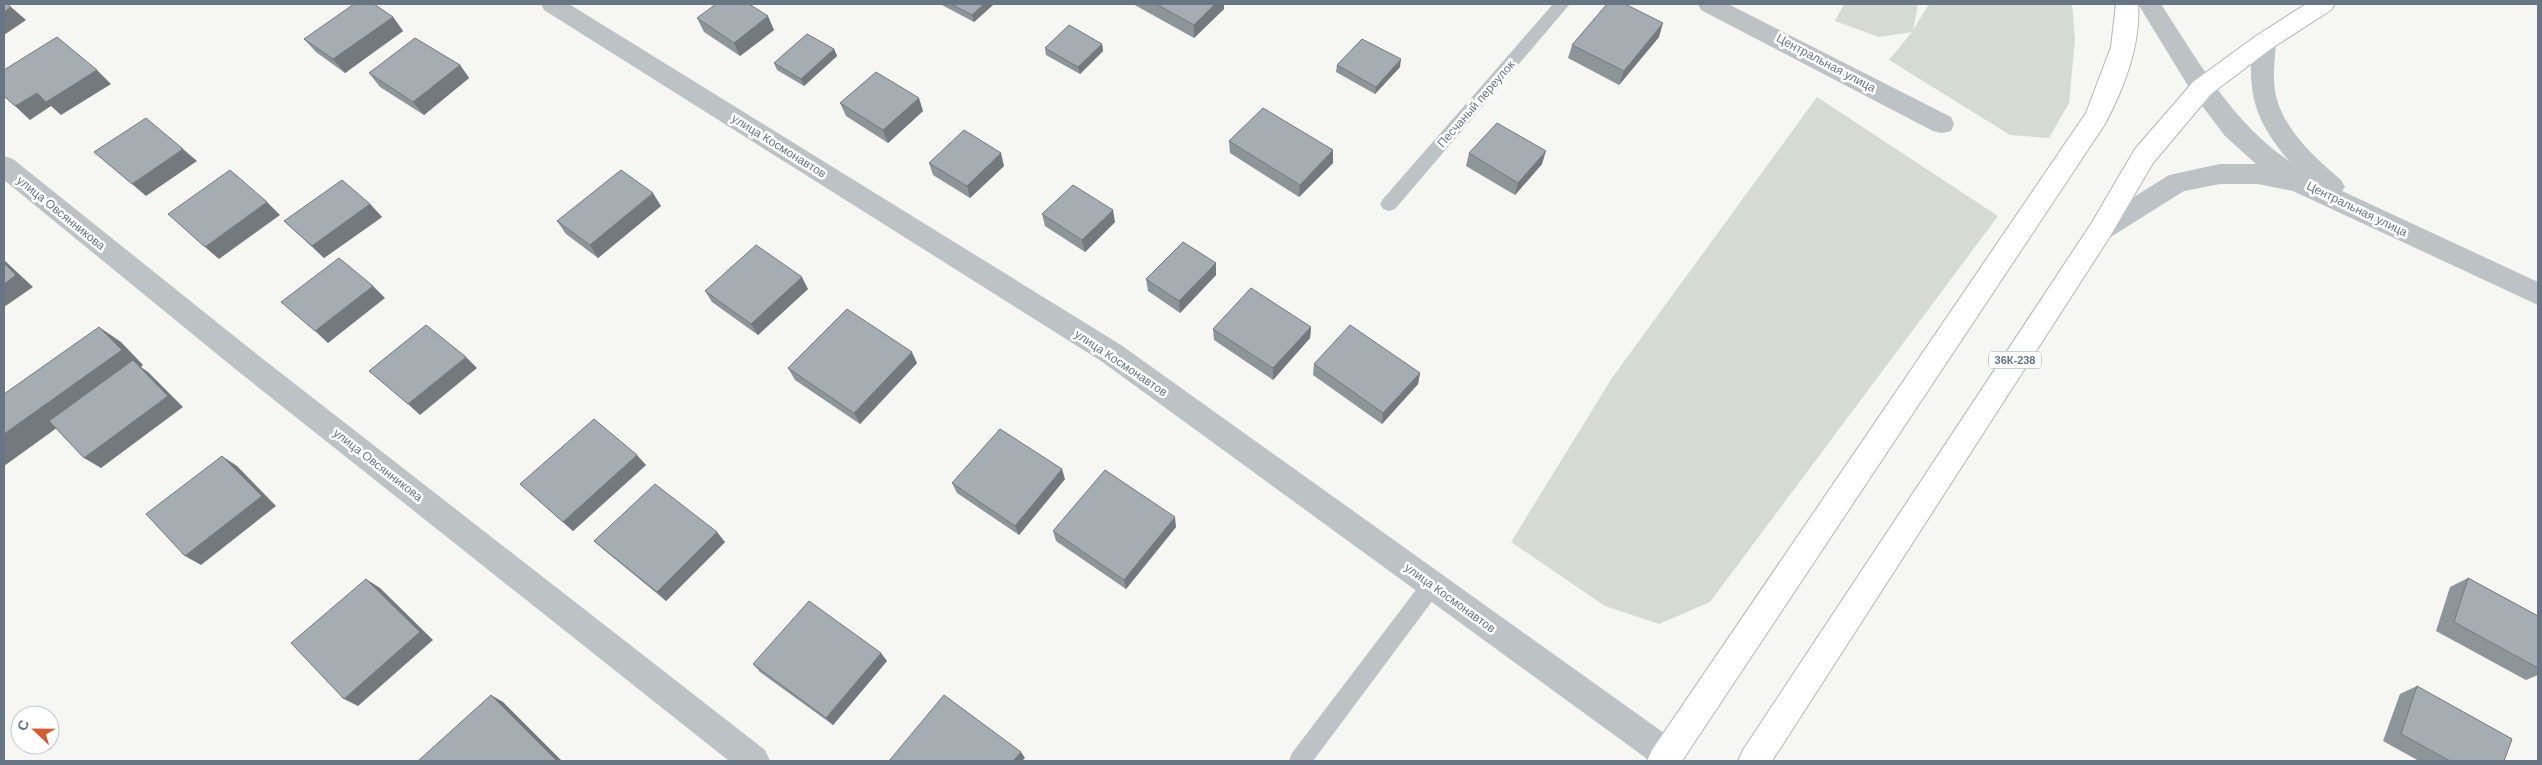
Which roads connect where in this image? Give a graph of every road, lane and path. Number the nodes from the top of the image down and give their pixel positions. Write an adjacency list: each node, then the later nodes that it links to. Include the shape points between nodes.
1 (552, 4): 16 (street, улица Космонавтов, via 1110,353)
2 (1562, 4): 12 (lane, Песчаный переулок)
3 (1709, 4): 9 (street, Центральная улица)
4 (2127, 4): 17 (main road, via 2128,14 2116,70 2096,117)
5 (2149, 4): 8 (street, Центральная улица)
6 (2324, 4): 7 (main road, 36К-238)
7 (2264, 42): 8 (main road, 36К-238); 13 (street, via 2261,76 2264,98 2281,134 2316,174)
8 (2202, 88): 11 (street, Центральная улица, via 2234,129 2267,159); 14 (main road, 36К-238, via 2144,156)
9 (1942, 124)
10 (4, 166): 18 (street, улица Овсянникова, via 244,360)
11 (2303, 184): 13 (street, Центральная улица); 14 (street, via 2258,174 2220,174 2178,182)
12 (1389, 204)
13 (2362, 212): 15 (street, Центральная улица)
14 (2100, 231): 20 (main road, 36К-238)
15 (2538, 294)
16 (1432, 585): 17 (street, улица Космонавтов); 19 (lane)
17 (1665, 758)
18 (754, 761)
19 (1300, 761)
20 (1754, 761)

